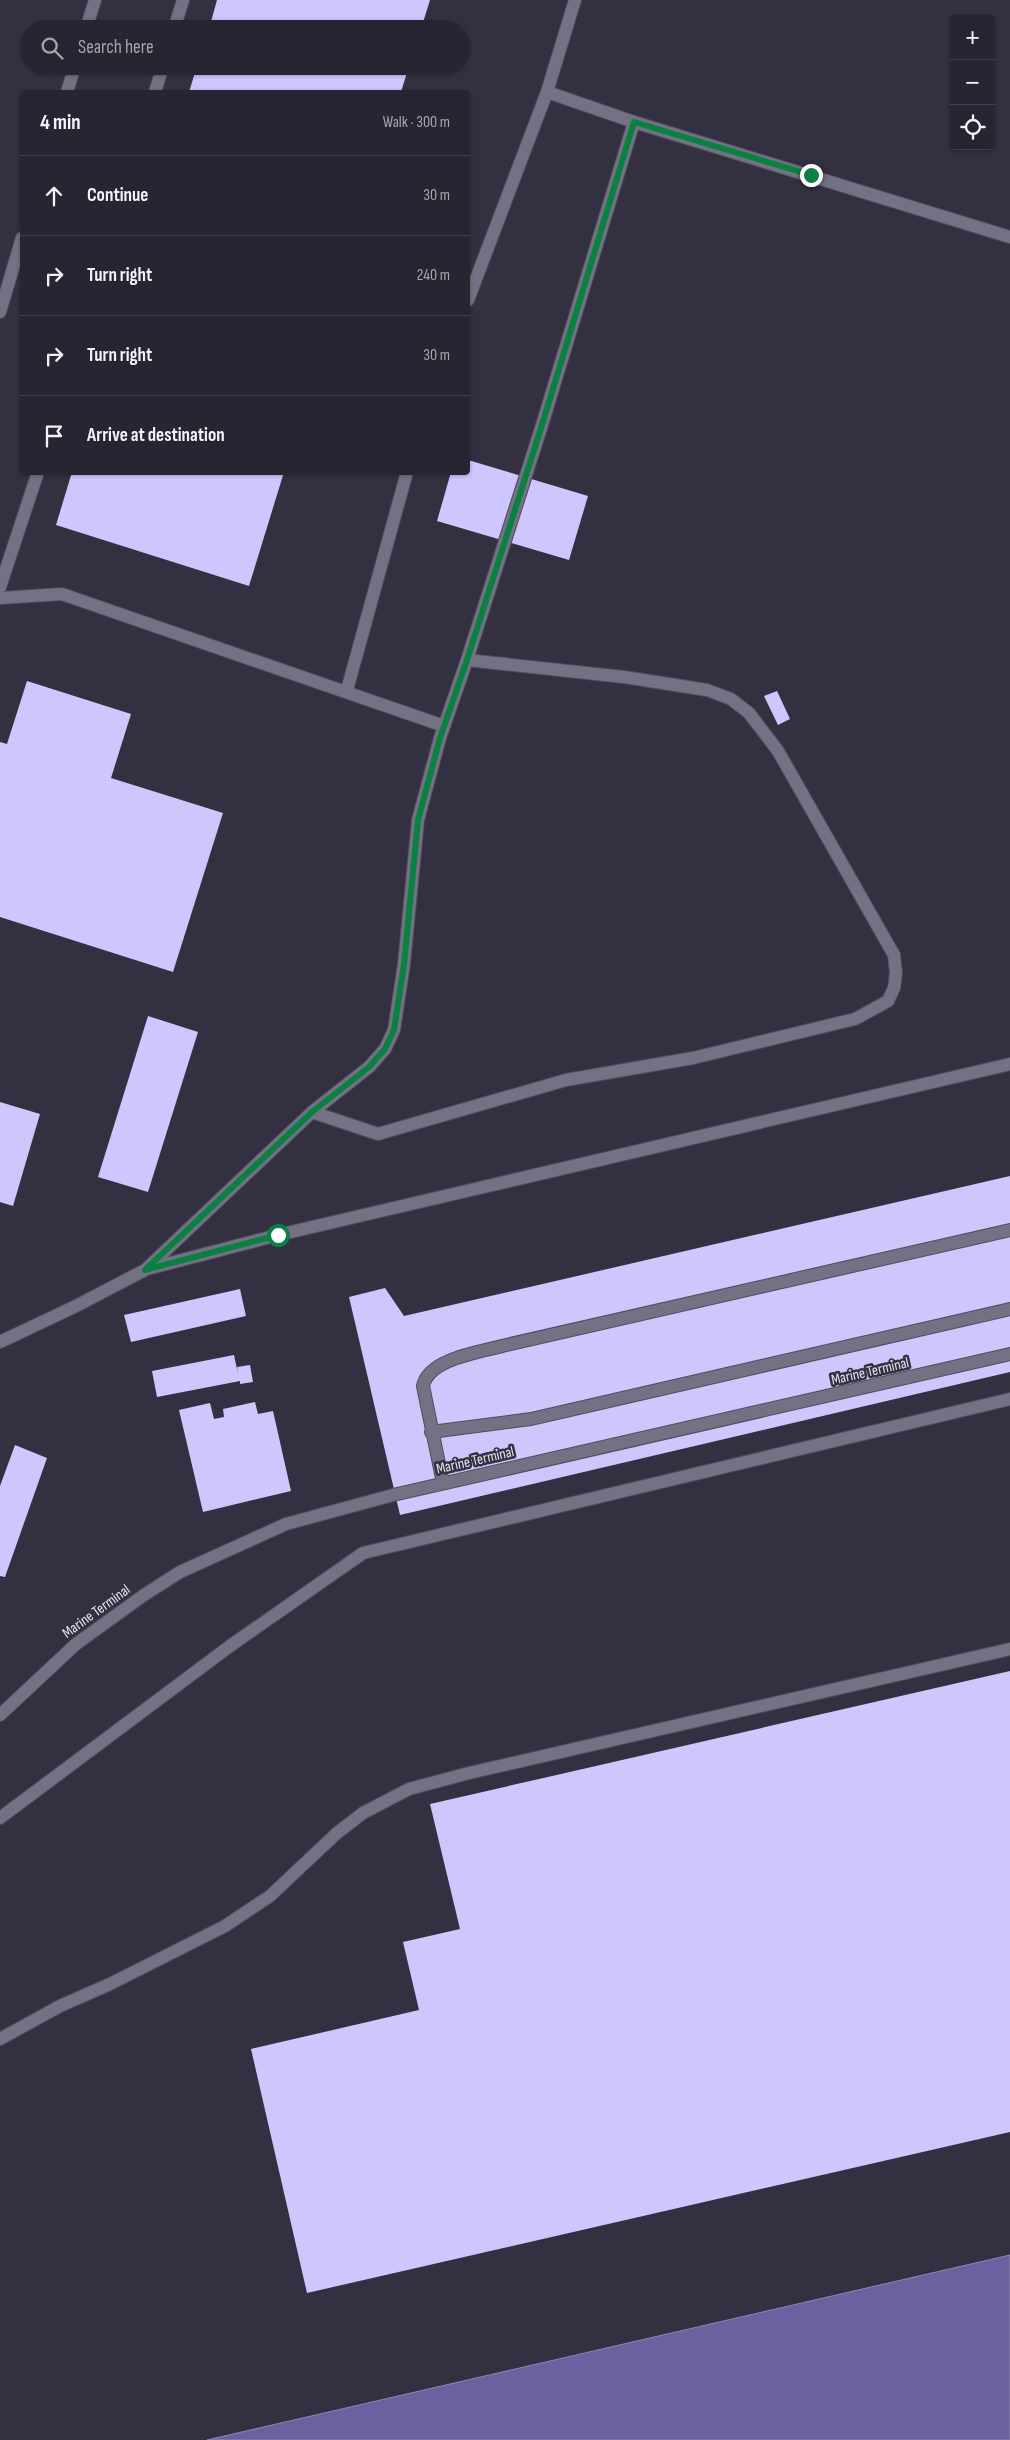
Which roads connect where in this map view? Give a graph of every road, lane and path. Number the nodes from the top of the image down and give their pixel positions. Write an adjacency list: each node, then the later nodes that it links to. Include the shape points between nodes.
1 (95, 0): 4 (street)
2 (183, 0): 5 (street)
3 (575, 0): 10 (street)
4 (89, 20)
5 (177, 20)
6 (72, 75): 8 (street)
7 (160, 75): 9 (street)
8 (68, 90)
9 (156, 90)
10 (546, 92): 11 (street); 14 (street)
11 (634, 122): 12 (street); 20 (street)
12 (1010, 237)
13 (20, 245): 15 (street)
14 (470, 295)
15 (0, 312)
16 (37, 475): 18 (street)
17 (406, 475): 21 (street)
18 (0, 587)
19 (0, 598): 21 (street, via 62,594 196,642)
20 (467, 660): 22 (street); 24 (street, via 708,690 731,699 749,713 778,751 894,955 894,988 888,1001 855,1019 693,1058 566,1080 378,1134)
21 (347, 690): 22 (street)
22 (444, 726): 24 (street, via 418,820 394,1030 385,1049 369,1067)
23 (1010, 1064): 26 (street, via 278,1235)
24 (312, 1112): 26 (street)
25 (1010, 1230): 31 (street, via 516,1343 446,1362 424,1378)
26 (145, 1270): 28 (street)
27 (1010, 1309): 31 (street, via 531,1418)
28 (0, 1342)
29 (1010, 1354): 32 (street, Marine Terminal)
30 (1010, 1399): 35 (street, via 363,1553 230,1646)
31 (431, 1432): 32 (street)
32 (443, 1483): 34 (street, Marine Terminal, via 286,1524 180,1572 76,1644)
33 (1010, 1649): 36 (street, via 409,1789 363,1813 270,1896 225,1926 60,2006)
34 (0, 1715)
35 (0, 1818)
36 (0, 2039)

